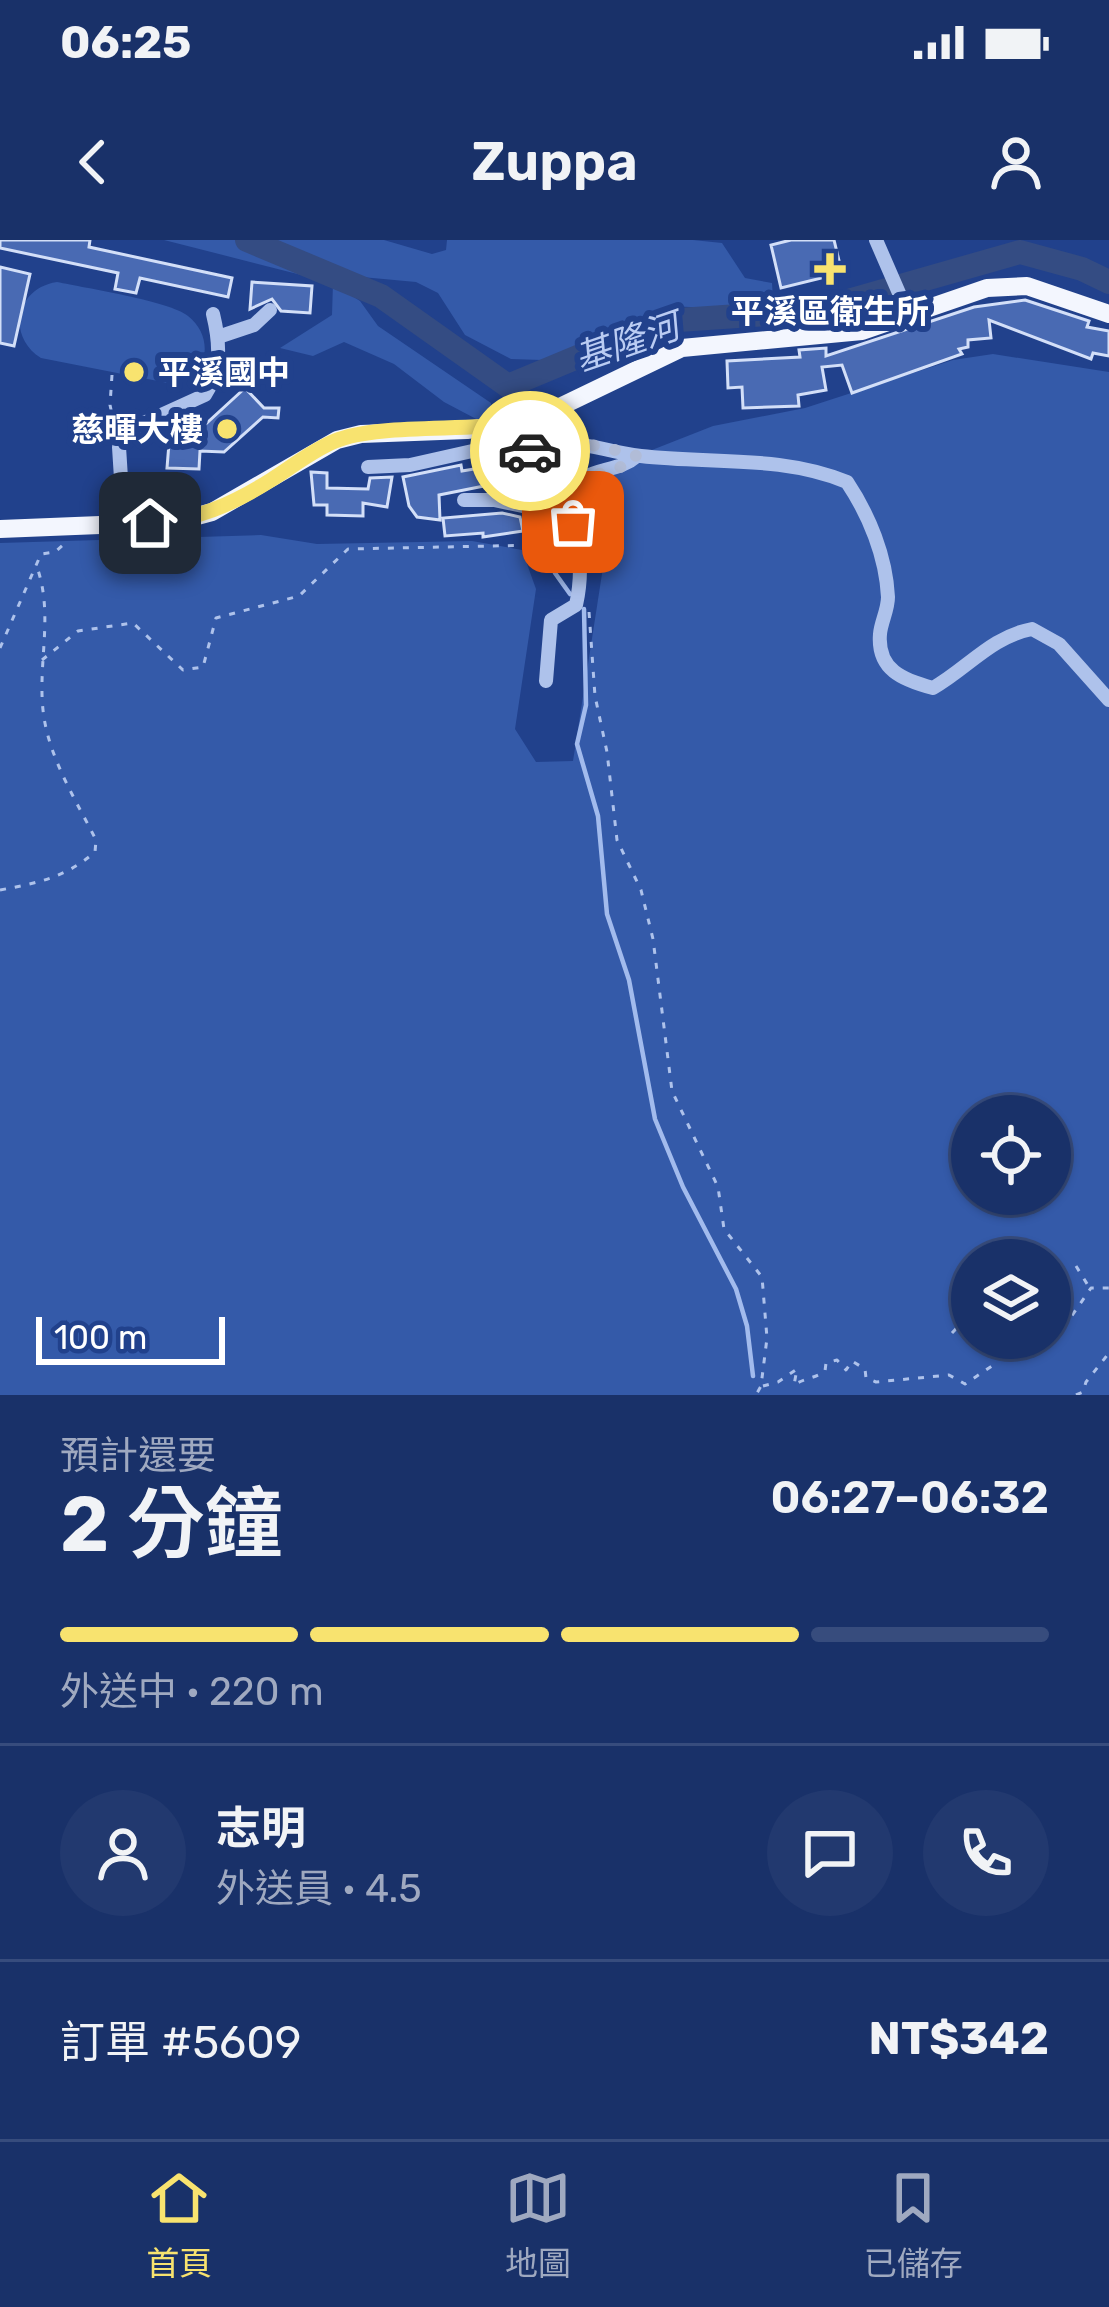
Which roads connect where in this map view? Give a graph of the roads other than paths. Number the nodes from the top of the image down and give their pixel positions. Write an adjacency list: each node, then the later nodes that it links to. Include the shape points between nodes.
1 (879, 245): 5 (street)
2 (270, 310): 6 (street, via 254,326)
3 (1108, 310): 5 (main road, via 1008,284)
4 (213, 314): 6 (street)
5 (909, 316): 7 (main road, via 823,338 682,348)
6 (218, 337): 13 (street, via 218,367 205,395 139,425 119,448)
7 (505, 425): 8 (street); 13 (main road, via 349,436 212,512)
8 (530, 452): 9 (street, via 590,443); 10 (street, via 528,462 517,463 499,446)
9 (637, 456): 12 (street, via 583,479); 16 (street, via 781,464 847,482 876,537 888,600 882,660 902,680 933,688 1009,633 1032,629 1059,644)
10 (368, 466)
11 (464, 500): 12 (street, via 546,511)
12 (562, 501): 15 (street, via 582,579 576,605 551,620)
13 (124, 524): 14 (main road)
14 (0, 529)
15 (546, 681)
16 (1109, 700)

